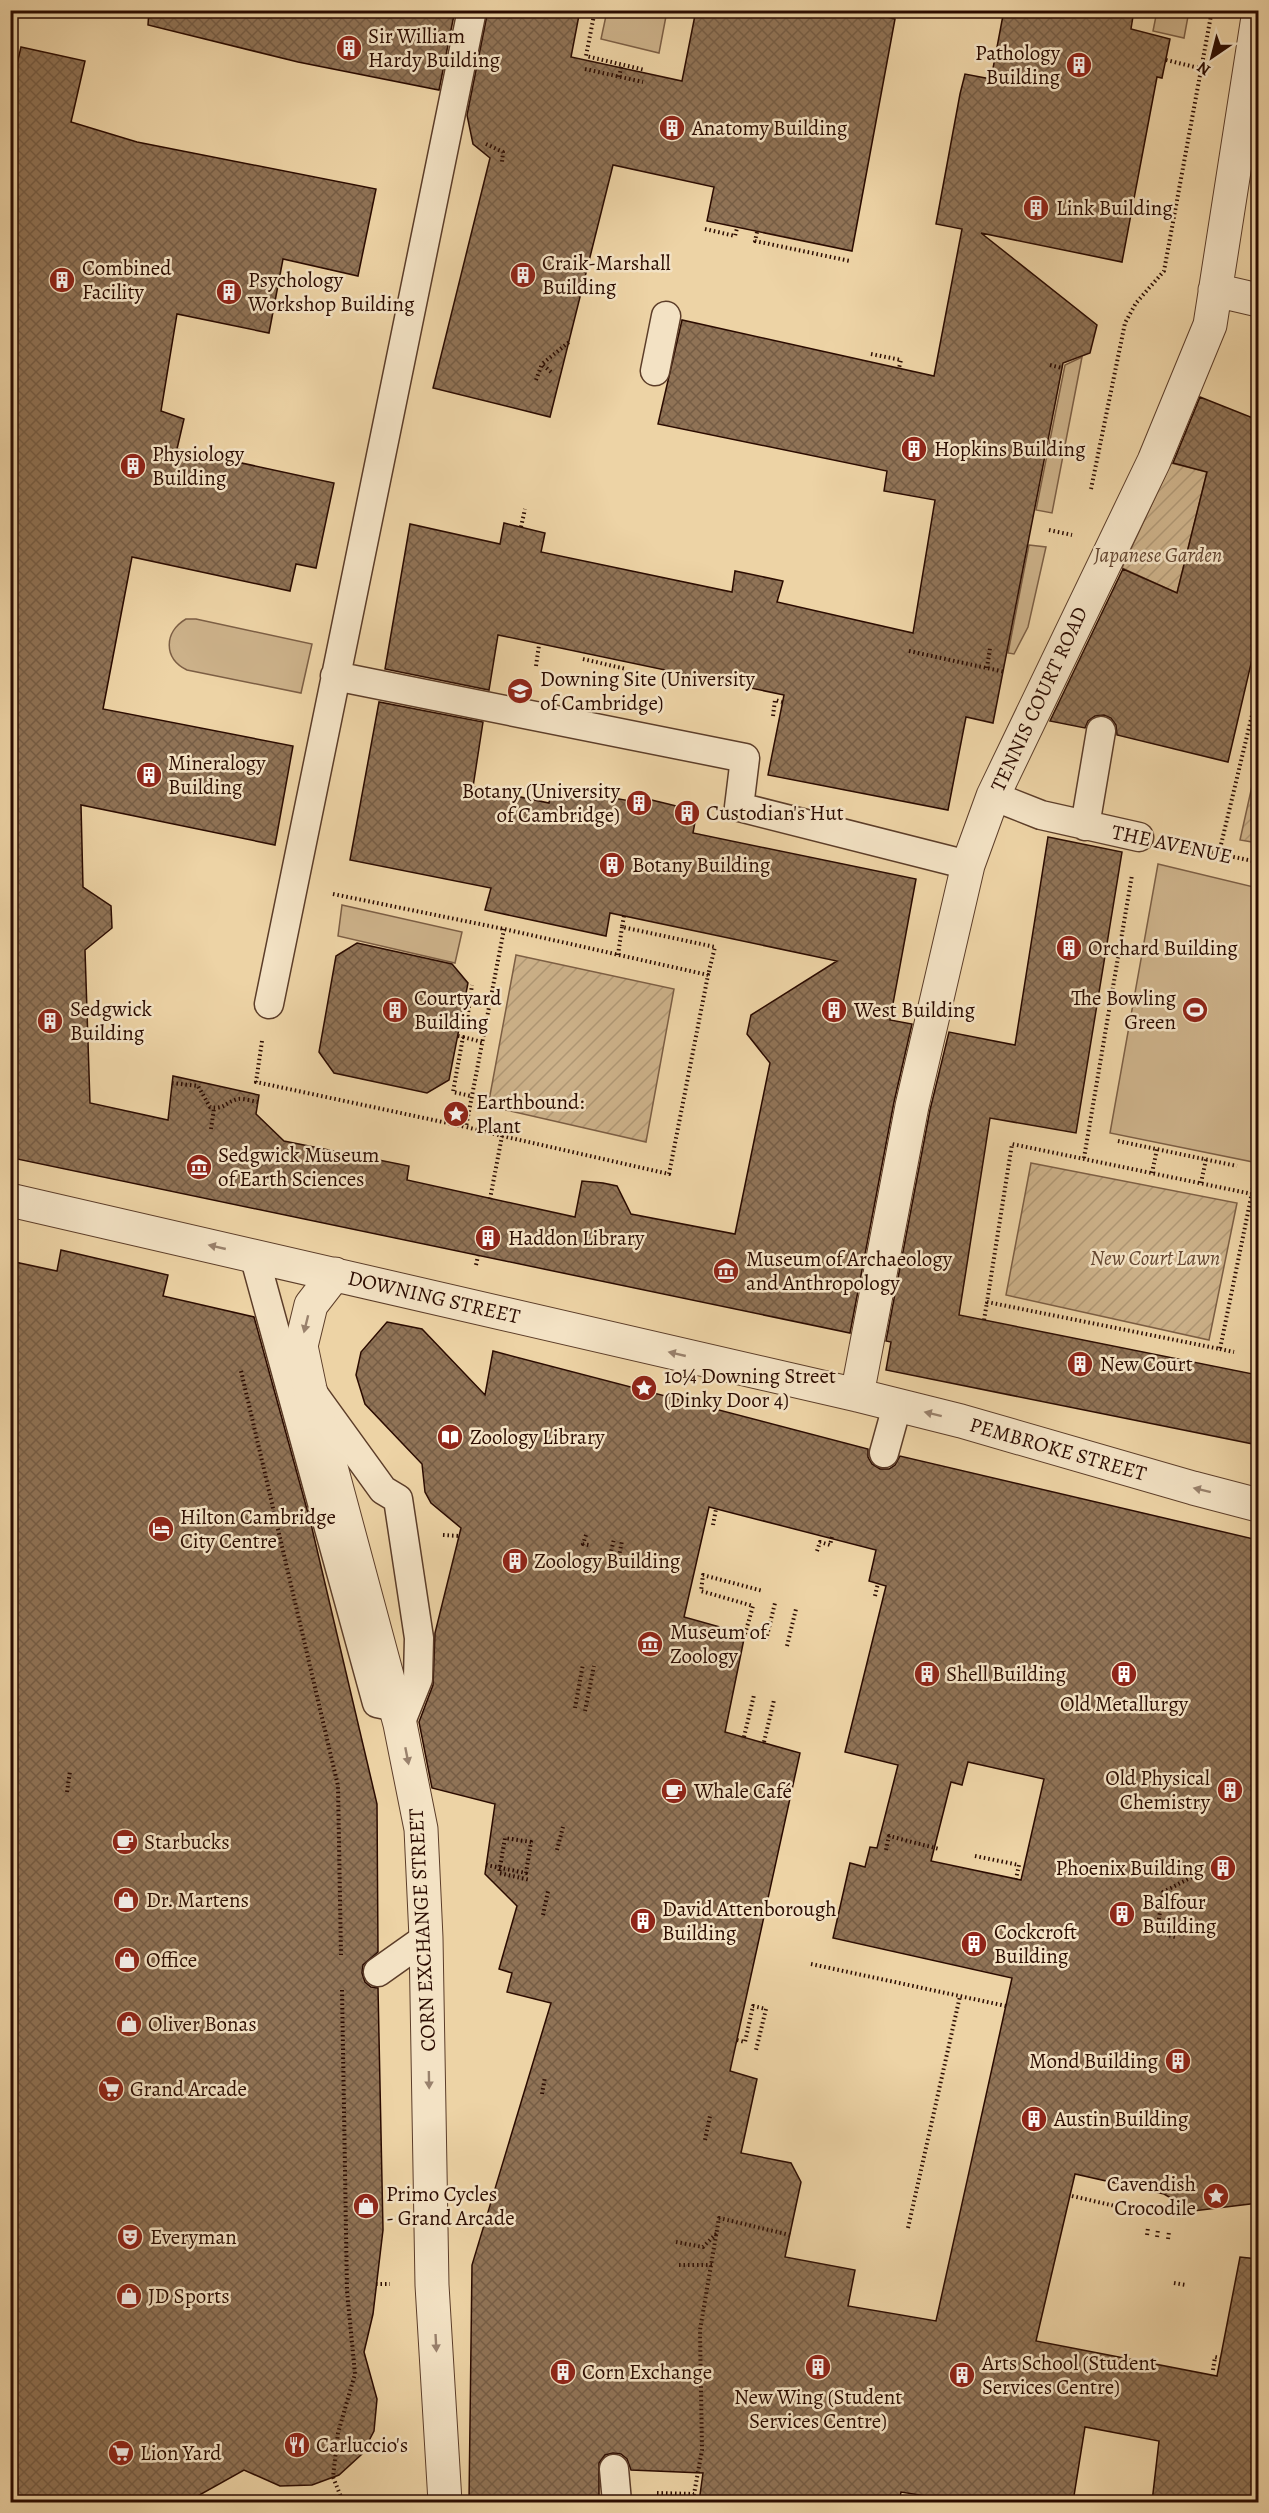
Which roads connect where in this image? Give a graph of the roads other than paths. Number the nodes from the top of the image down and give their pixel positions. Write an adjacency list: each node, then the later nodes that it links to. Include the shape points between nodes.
1 (472, 10): 7 (lane)
2 (1258, 17): 3 (street, TENNIS COURT ROAD)
3 (1215, 290): 4 (street); 9 (street, TENNIS COURT ROAD, via 1210,325 1154,461)
4 (1258, 300)
5 (666, 316): 6 (lane)
6 (655, 371)
7 (336, 676): 12 (lane, via 745,759 739,807); 13 (lane)
8 (1101, 731): 10 (lane, THE AVENUE)
9 (1002, 800): 10 (lane, THE AVENUE); 12 (street, TENNIS COURT ROAD)
10 (1085, 826): 11 (lane, THE AVENUE)
11 (1139, 837)
12 (968, 865): 18 (street, TENNIS COURT ROAD, via 912,1106)
13 (269, 1004)
14 (10, 1200): 15 (street, DOWNING STREET, one-way to 14)
15 (254, 1255): 16 (street, DOWNING STREET); 22 (lane)
16 (335, 1274): 17 (street, CORN EXCHANGE STREET, one-way to 17, via 311,1305 301,1346); 18 (street, DOWNING STREET, one-way to 16)
17 (310, 1389): 22 (street, CORN EXCHANGE STREET); 22 (lane, via 383,1490 398,1499 419,1638 418,1678)
18 (857, 1395): 19 (street, PEMBROKE STREET)
19 (897, 1406): 20 (lane); 21 (street, PEMBROKE STREET, one-way to 19)
20 (884, 1453)
21 (1258, 1505)
22 (391, 1711): 23 (street, CORN EXCHANGE STREET, one-way to 23, via 422,1829)
23 (426, 1938): 24 (lane); 25 (street, CORN EXCHANGE STREET, one-way to 25, via 432,2285)
24 (378, 1972)
25 (445, 2502)

